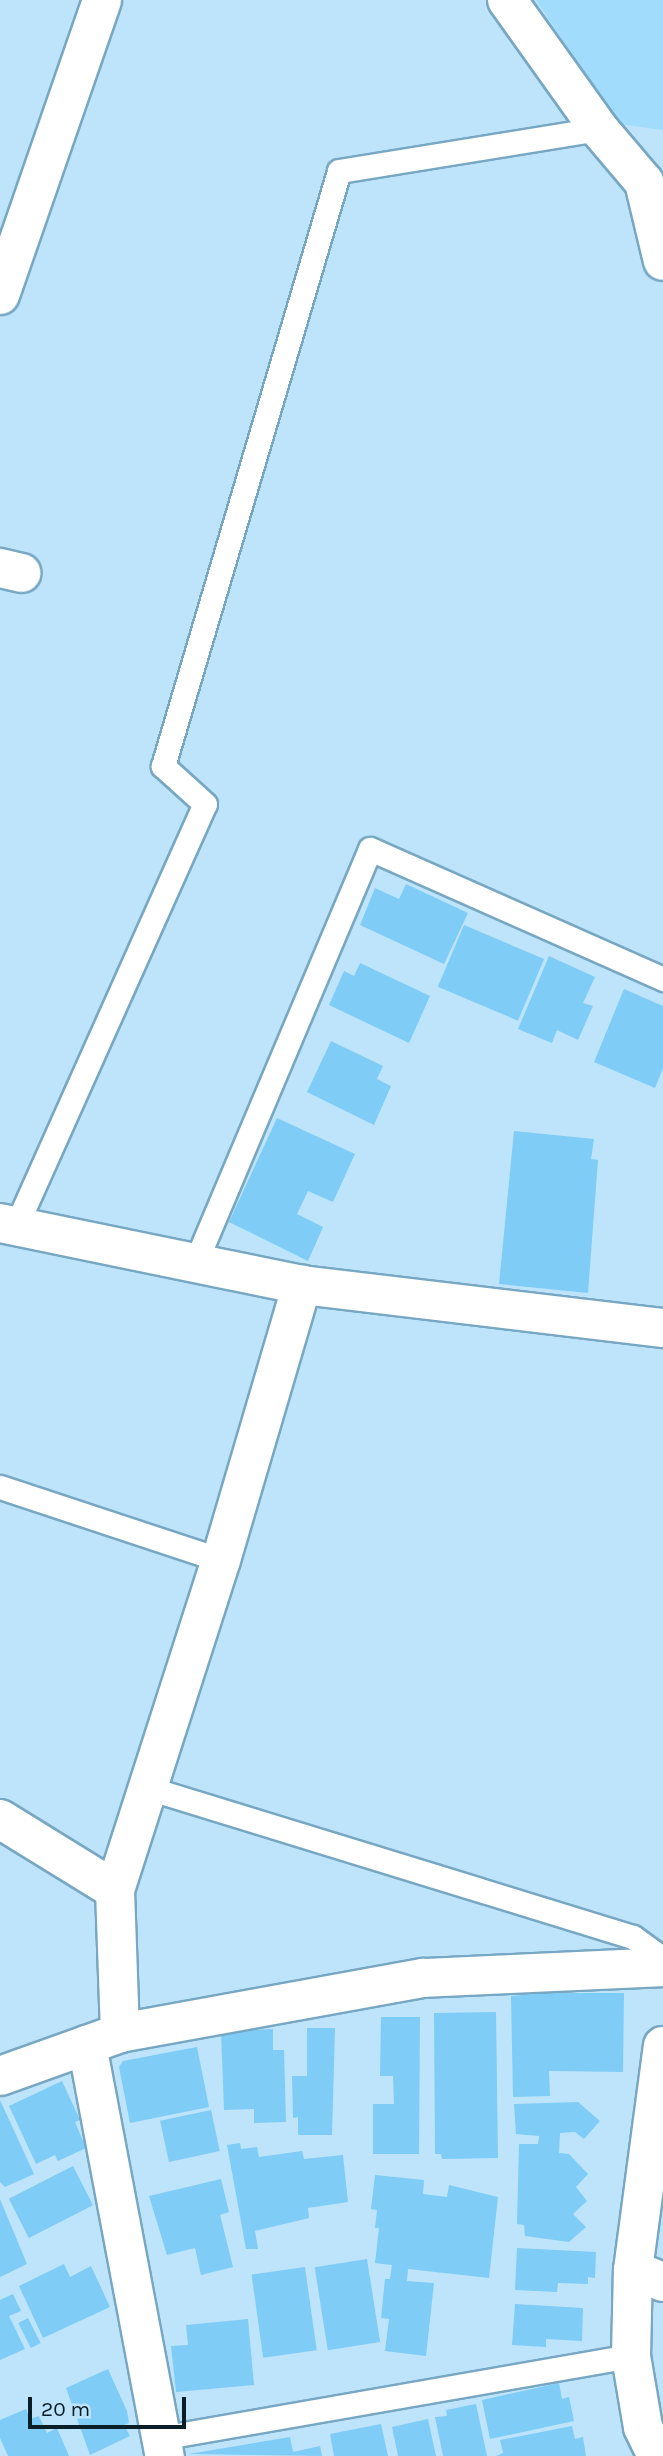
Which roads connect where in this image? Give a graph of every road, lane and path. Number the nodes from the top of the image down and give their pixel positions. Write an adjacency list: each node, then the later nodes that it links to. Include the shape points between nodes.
1 (103, 0): 5 (street)
2 (507, 0): 3 (street)
3 (598, 130): 4 (street); 9 (lane, via 339,171 163,766 205,804)
4 (653, 175): 6 (street)
5 (12, 225): 7 (street)
6 (663, 261)
7 (0, 295)
8 (663, 979): 10 (lane, via 370,849)
9 (8, 1224): 10 (street)
10 (196, 1261): 11 (street)
11 (302, 1285): 12 (street); 14 (street)
12 (663, 1328)
13 (0, 1487): 14 (lane)
14 (221, 1560): 15 (street)
15 (148, 1788): 17 (street); 18 (lane, via 633,1937)
16 (0, 1819): 17 (street)
17 (115, 1890): 20 (street)
18 (663, 1959)
19 (663, 1967): 20 (street, via 423,1978)
20 (104, 2039): 22 (street); 25 (street)
21 (663, 2046): 23 (street)
22 (0, 2076)
23 (648, 2276): 24 (street)
24 (631, 2357): 25 (lane); 26 (street, via 643,2427)
25 (162, 2447)
26 (657, 2456)

